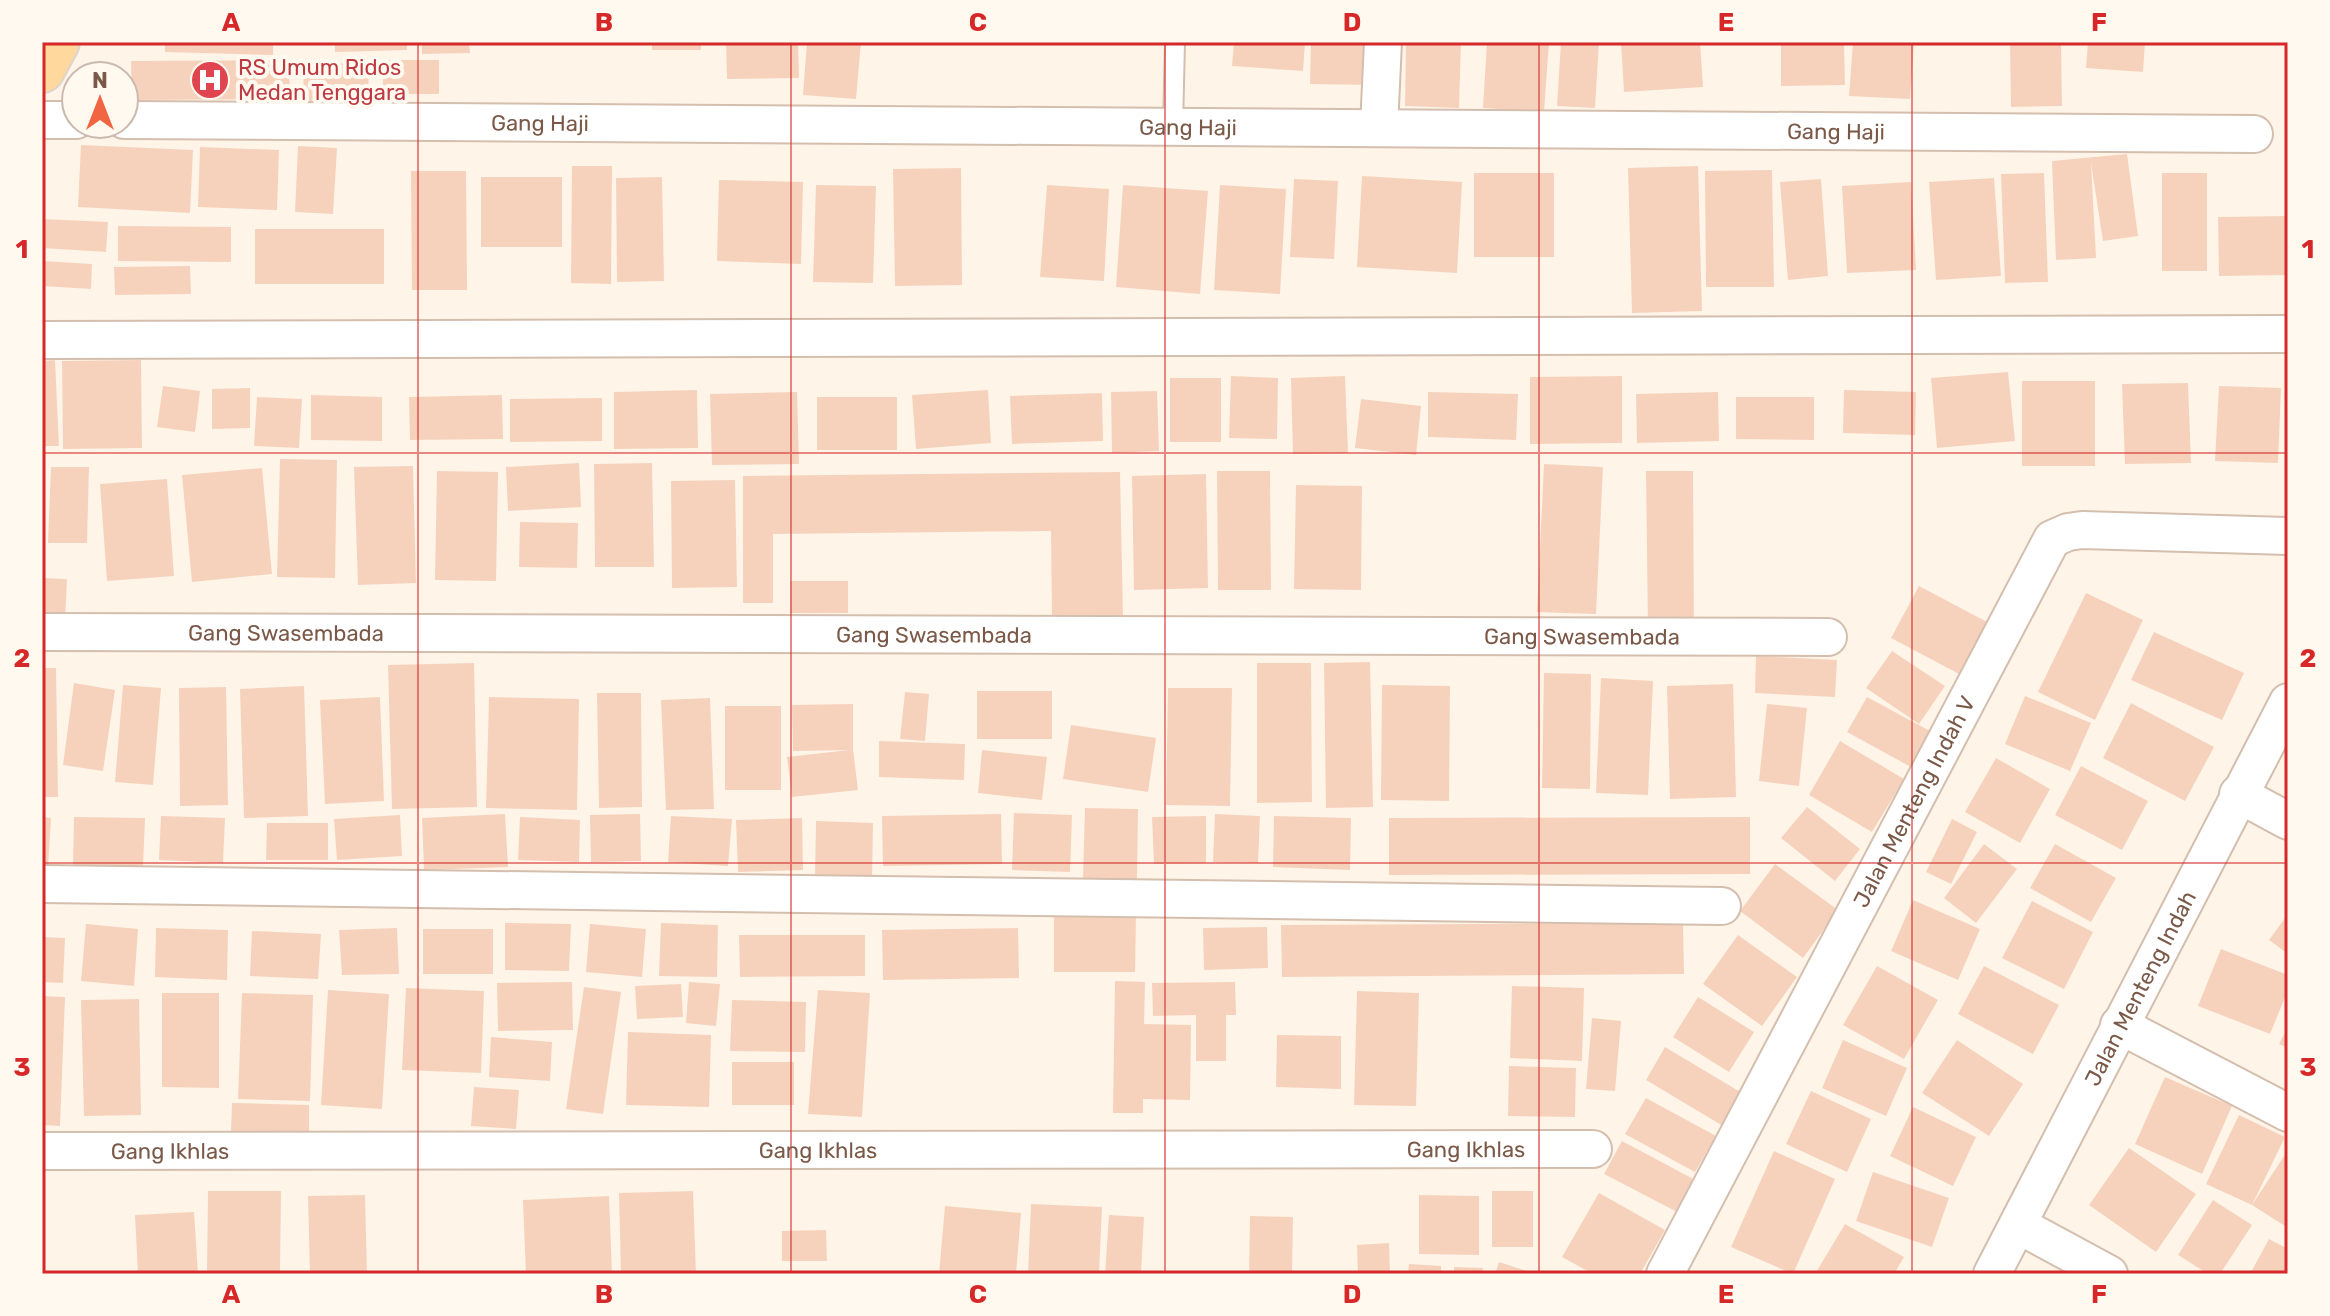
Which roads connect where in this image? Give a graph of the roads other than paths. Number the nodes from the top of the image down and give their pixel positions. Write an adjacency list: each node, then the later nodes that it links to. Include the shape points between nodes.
1 (57, 42): 4 (main road)
2 (1175, 42): 6 (lane)
3 (1383, 42): 7 (street)
4 (42, 70)
5 (140, 120): 6 (street, Gang Haji)
6 (1173, 126): 7 (street, Gang Haji)
7 (1379, 127): 8 (street, Gang Haji)
8 (2254, 134)
9 (2288, 334): 10 (street)
10 (42, 340)
11 (2288, 536): 24 (street, Jalan Menteng Indah V, via 2082,530 2052,539)
12 (42, 632): 13 (street, Gang Swasembada)
13 (1828, 637)
14 (2288, 702): 15 (street, Jalan Menteng Indah)
15 (2238, 794): 16 (street); 19 (street, Jalan Menteng Indah)
16 (2288, 821)
17 (42, 884): 18 (street)
18 (1722, 906)
19 (2119, 1025): 20 (street); 23 (street, Jalan Menteng Indah)
20 (2288, 1113)
21 (1593, 1149): 22 (street, Gang Ikhlas)
22 (42, 1151)
23 (2018, 1225): 25 (street, Jalan Menteng Indah); 26 (street)
24 (1665, 1274)
25 (1992, 1274)
26 (2109, 1274)

